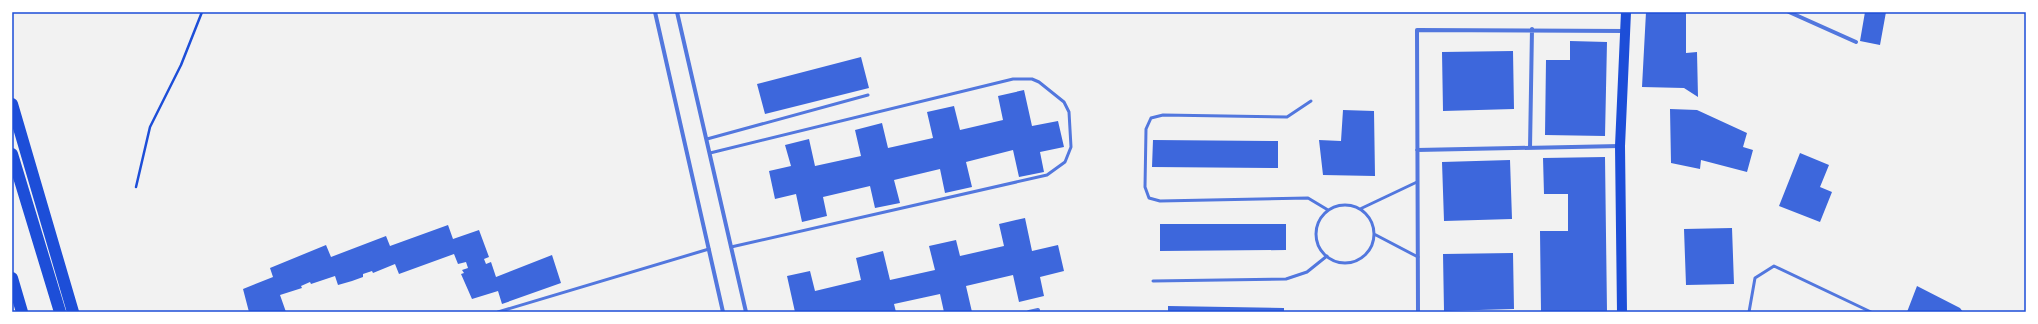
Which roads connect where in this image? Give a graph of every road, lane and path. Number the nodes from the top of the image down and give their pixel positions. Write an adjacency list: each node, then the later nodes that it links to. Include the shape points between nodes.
1 (202, 12): 19 (path, via 181,65 150,126)
2 (655, 12): 24 (street)
3 (677, 12): 12 (street)
4 (1626, 12): 7 (main road)
5 (1789, 12): 8 (street)
6 (1532, 29): 7 (street); 14 (street); 15 (street, via 1417,30)
7 (1625, 31): 13 (main road)
8 (1856, 42)
9 (868, 95): 12 (lane)
10 (1311, 101): 21 (lane, via 1287,117 1163,115 1151,118 1146,129 1145,187 1149,198 1160,201 1308,198)
11 (12, 104): 32 (highway)
12 (707, 139): 16 (street)
13 (1620, 146): 14 (street); 38 (main road)
14 (1530, 148): 15 (street)
15 (1417, 150): 18 (street)
16 (710, 153): 23 (street); 23 (lane, via 1013,79 1032,79 1039,82 1064,102 1069,112 1071,147 1065,162 1047,175)
17 (12, 154): 31 (highway)
18 (1417, 182): 20 (lane); 26 (street)
19 (136, 188)
20 (1360, 209): 21 (lane, via 1343,205); 22 (lane, via 1367,215)
21 (1328, 210): 25 (lane, via 1321,218 1316,234 1320,249)
22 (1374, 234): 25 (lane, via 1370,247 1355,261 1345,263); 26 (lane)
23 (732, 247): 35 (street)
24 (709, 249): 33 (lane); 34 (street)
25 (1327, 256): 28 (lane, via 1307,272 1286,279)
26 (1418, 257): 37 (street)
27 (12, 278): 30 (highway)
28 (1153, 281)
29 (1038, 310): 36 (street)
30 (22, 312)
31 (60, 312)
32 (73, 312)
33 (498, 312)
34 (723, 312)
35 (746, 312)
36 (1029, 312)
37 (1418, 312)
38 (1622, 312)
39 (1749, 312): 40 (lane, via 1755,278 1774,266)
40 (1871, 312)

